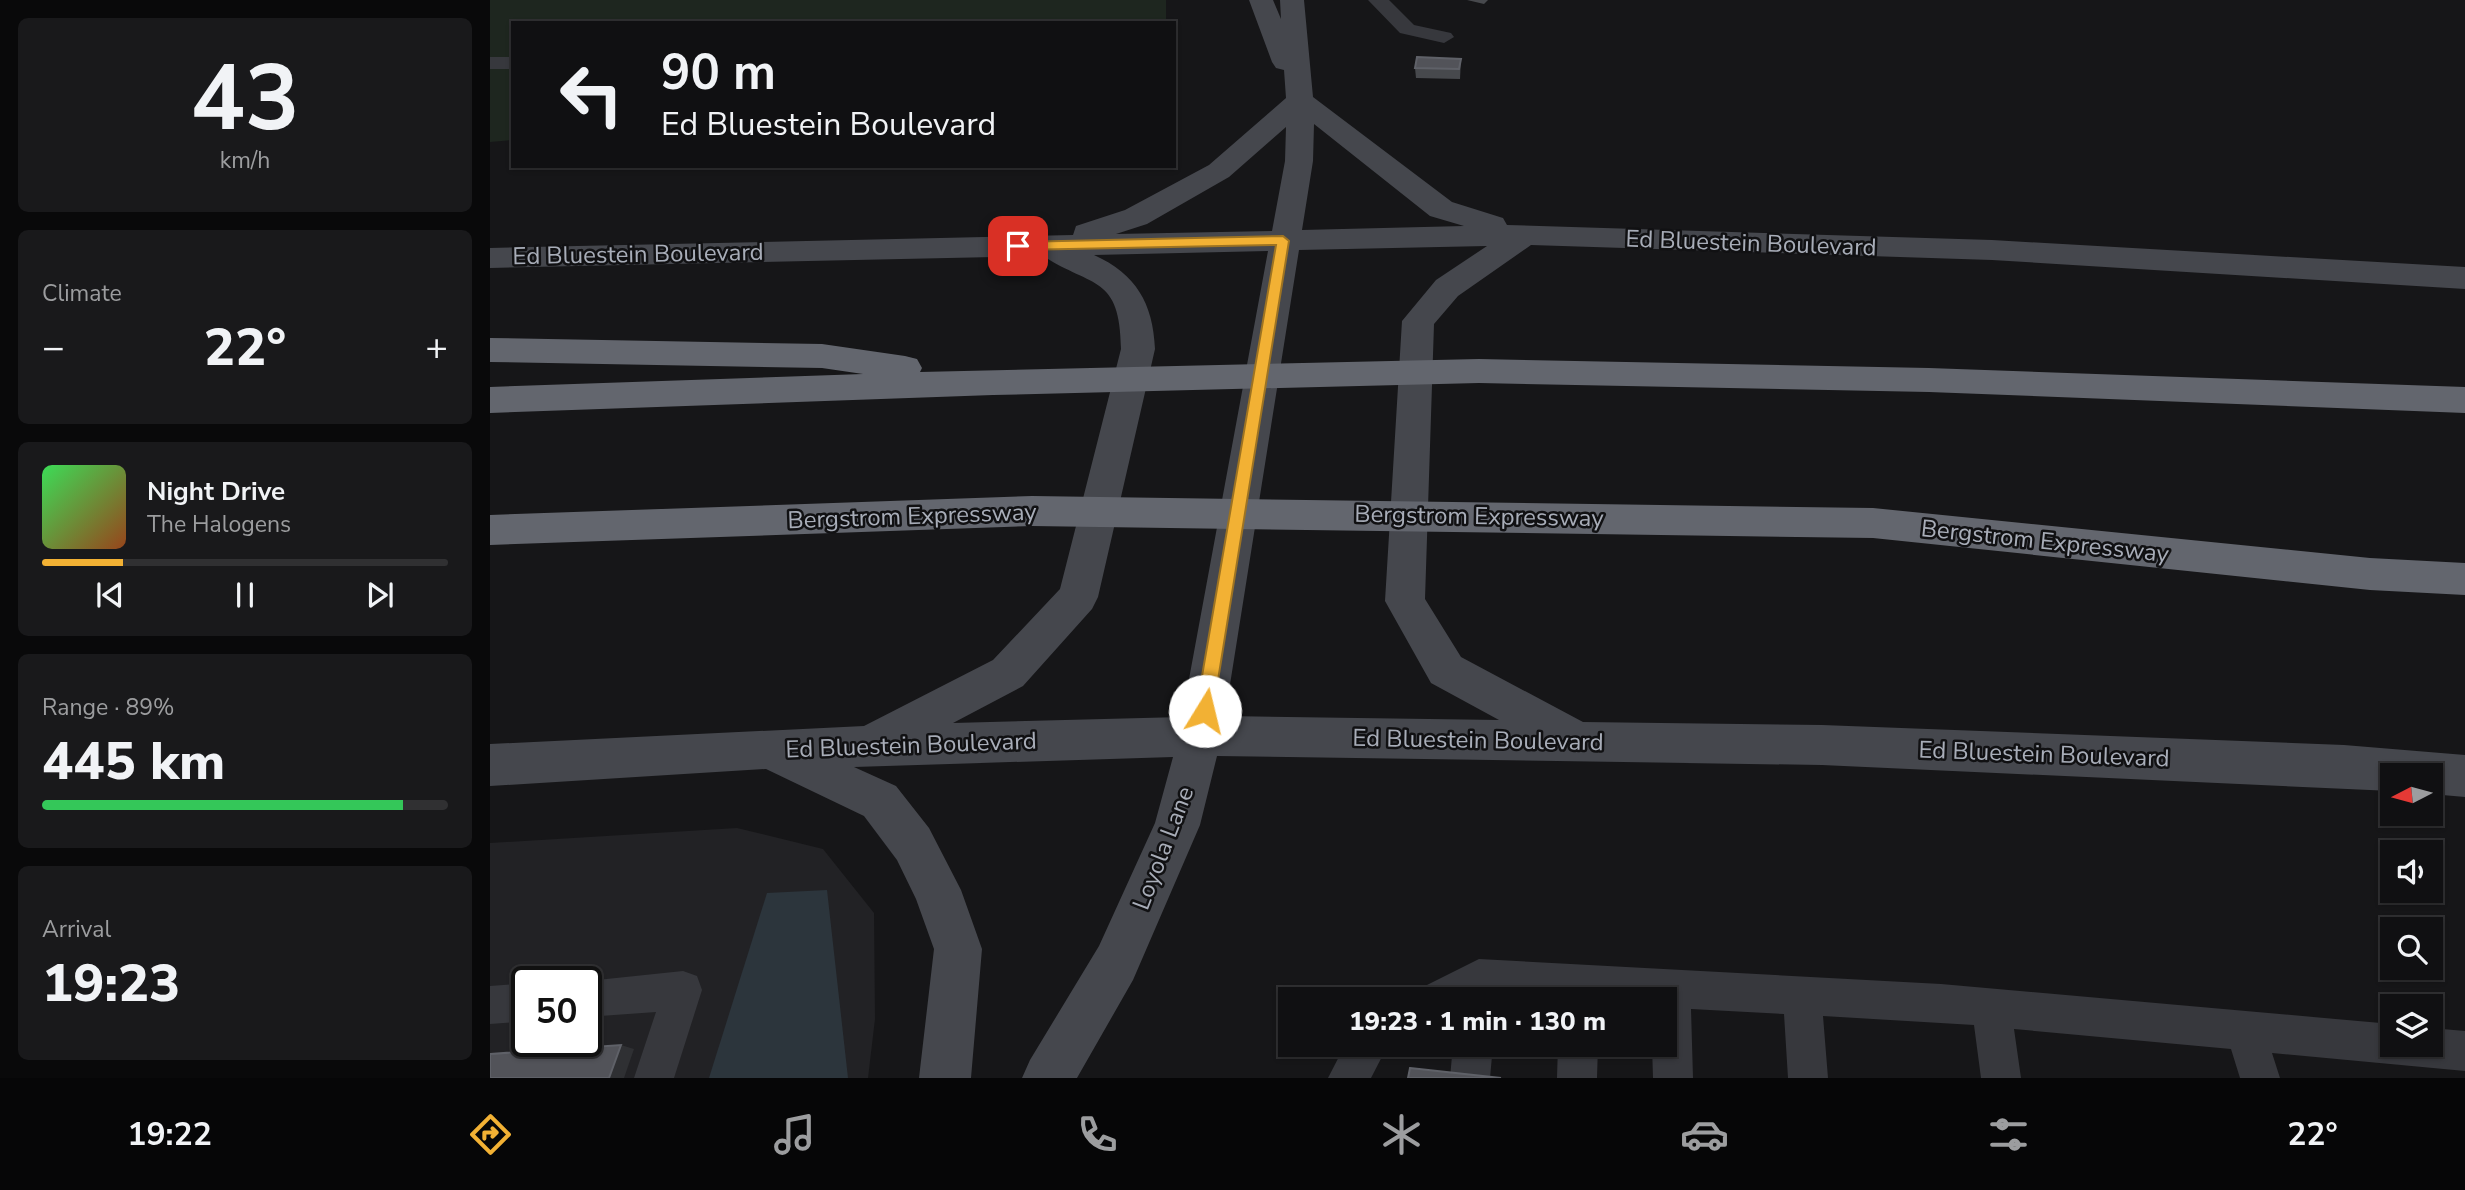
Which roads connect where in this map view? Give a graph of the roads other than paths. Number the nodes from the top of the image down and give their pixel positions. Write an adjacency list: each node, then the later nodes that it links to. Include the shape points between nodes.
1 (1261, 0): 7 (main road, Loyola Lane)
2 (1292, 0): 7 (main road, Loyola Lane)
3 (1378, 0): 4 (lane, via 1407,29)
4 (1444, 37)
5 (490, 63): 6 (lane)
6 (511, 63)
7 (1300, 100): 8 (main road, via 1441,209); 9 (main road, Loyola Lane, via 1299,161); 10 (main road, via 1219,171 1182,193 1136,217)
8 (1525, 235): 9 (main road, Ed Bluestein Boulevard); 12 (main road, Ed Bluestein Boulevard, via 1992,250); 22 (main road, via 1447,288 1418,321 1405,601 1446,670)
9 (1283, 241): 10 (main road, Ed Bluestein Boulevard); 21 (main road, Loyola Lane)
10 (1046, 246): 11 (main road, Ed Bluestein Boulevard); 23 (main road, via 1101,270 1131,298 1139,322 1138,349 1078,597 1008,673)
11 (490, 258)
12 (2465, 278)
13 (490, 350): 14 (highway, via 822,356)
14 (993, 382): 15 (highway); 16 (highway, via 1479,372 1929,380)
15 (490, 400)
16 (2465, 400)
17 (490, 530): 18 (highway, Bergstrom Expressway, via 1032,511 1873,523)
18 (2370, 574): 19 (highway, Bergstrom Expressway); 20 (highway)
19 (2465, 579)
20 (2465, 594)
21 (1200, 736): 22 (main road, Ed Bluestein Boulevard); 23 (main road, Ed Bluestein Boulevard); 45 (main road, Loyola Lane, via 1177,825 1116,963)
22 (1579, 742): 26 (main road, Ed Bluestein Boulevard, via 1932,749 2330,765)
23 (868, 746): 24 (main road, Ed Bluestein Boulevard)
24 (768, 749): 25 (main road, Ed Bluestein Boulevard); 44 (main road, via 880,801 919,856 958,949)
25 (490, 765)
26 (2465, 776)
27 (1677, 989): 28 (lane)
28 (1801, 995): 32 (lane); 50 (lane)
29 (602, 997): 43 (lane, via 683,989)
30 (511, 1003): 31 (lane)
31 (490, 1005)
32 (1991, 1008): 33 (lane); 51 (lane)
33 (2246, 1031): 34 (lane); 52 (lane)
34 (2380, 1044)
35 (2443, 1049): 36 (lane)
36 (2465, 1051)
37 (538, 1057): 42 (lane)
38 (1361, 1057): 46 (lane)
39 (1472, 1057): 47 (lane)
40 (1578, 1057): 48 (lane)
41 (1673, 1057): 49 (lane)
42 (529, 1078)
43 (654, 1078)
44 (945, 1078)
45 (1048, 1078)
46 (1348, 1078)
47 (1470, 1078)
48 (1577, 1078)
49 (1673, 1078)
50 (1808, 1078)
51 (2001, 1078)
52 (2260, 1078)

